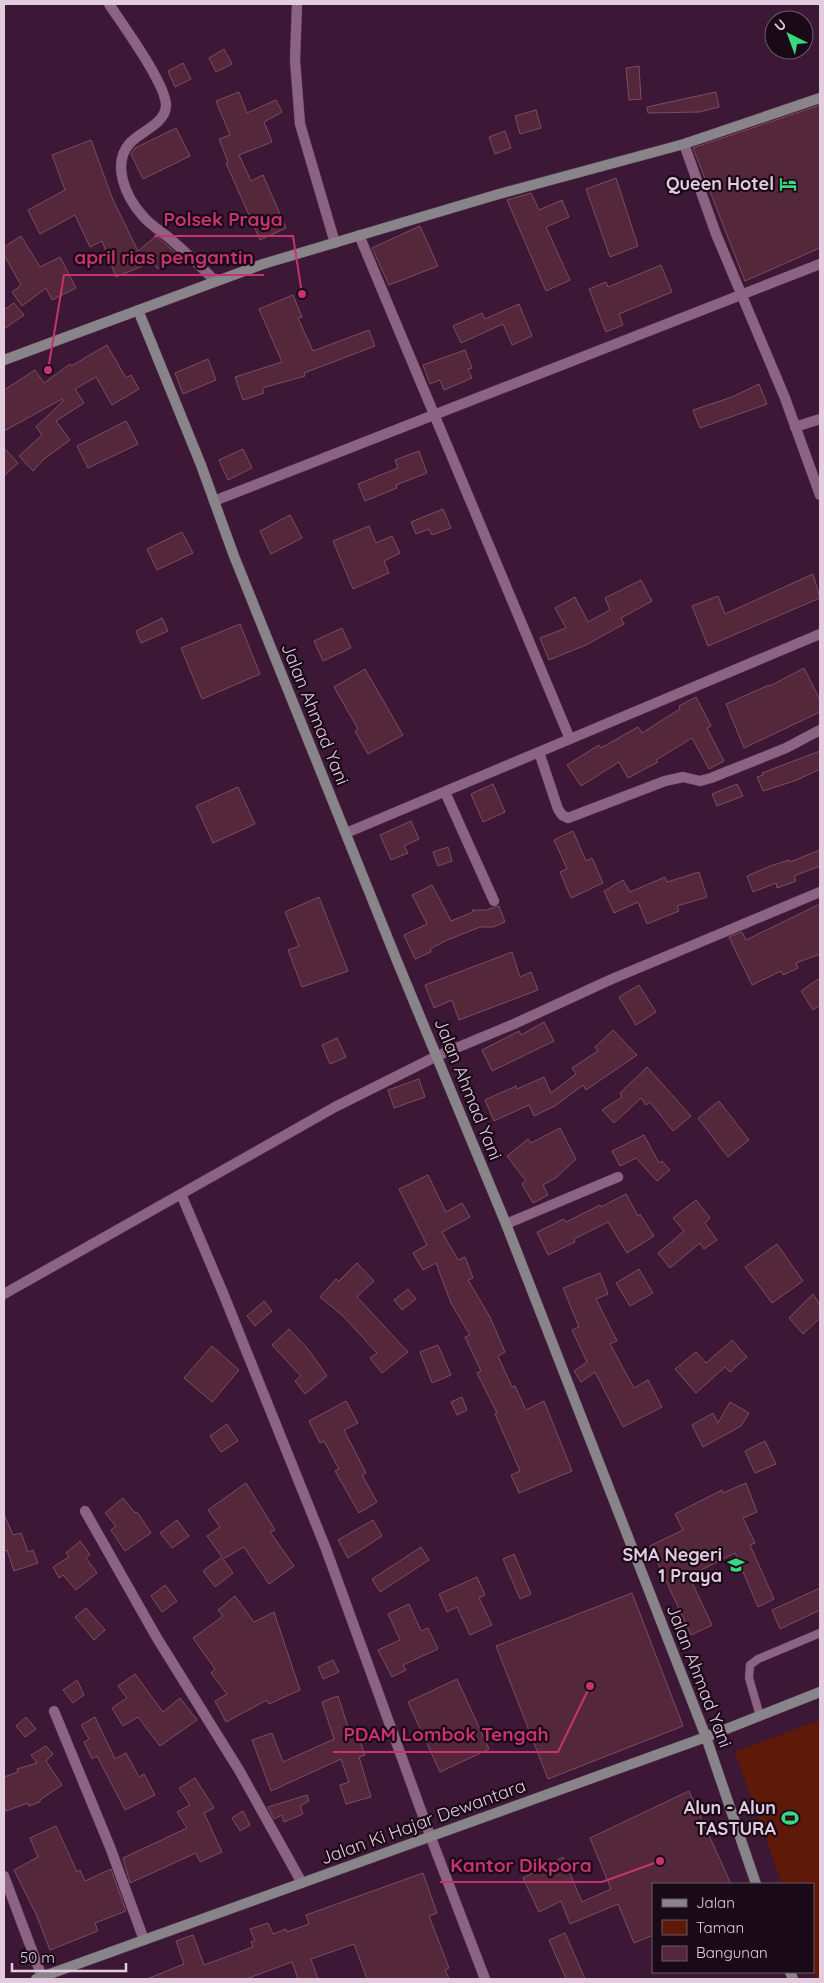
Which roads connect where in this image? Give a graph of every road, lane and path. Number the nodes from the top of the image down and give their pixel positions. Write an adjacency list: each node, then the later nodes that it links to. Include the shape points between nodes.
1 (109, 4): 8 (street, via 144,58 166,101 160,119 131,141 124,152 121,172 126,188 143,217)
2 (297, 4): 6 (street, via 295,60 300,124)
3 (820, 98): 4 (street)
4 (684, 144): 5 (street); 9 (street)
5 (359, 235): 6 (street); 12 (street)
6 (335, 243): 8 (street)
7 (820, 264): 9 (street)
8 (215, 281): 10 (street)
9 (740, 296): 12 (street); 14 (street)
10 (138, 310): 11 (street); 16 (street, Jalan Ahmad Yani)
11 (4, 360)
12 (433, 414): 16 (street); 19 (street)
13 (820, 419): 14 (street)
14 (795, 428): 15 (street)
15 (820, 495)
16 (214, 501): 22 (street, Jalan Ahmad Yani)
17 (820, 634): 19 (street)
18 (820, 730): 20 (street, via 786,748 711,778 700,781 683,777 665,781 568,818 558,809)
19 (570, 739): 20 (street)
20 (539, 752): 21 (street)
21 (445, 792): 22 (street); 24 (street)
22 (346, 833): 25 (street, Jalan Ahmad Yani)
23 (820, 892): 25 (street)
24 (494, 901)
25 (437, 1056): 27 (street, via 335,1107); 28 (street, Jalan Ahmad Yani)
26 (618, 1177): 28 (street)
27 (181, 1194): 29 (street); 36 (street, via 326,1549)
28 (506, 1224): 35 (street, Jalan Ahmad Yani, via 658,1626)
29 (4, 1294)
30 (85, 1511): 38 (street, via 157,1638 239,1770)
31 (820, 1633): 34 (lane, via 750,1665 749,1678)
32 (820, 1692): 34 (street, Jalan Ki Hajar Dewantara)
33 (54, 1711): 40 (street)
34 (760, 1716): 35 (street, Jalan Ki Hajar Dewantara)
35 (706, 1737): 36 (street, Jalan Ki Hajar Dewantara); 39 (street, Jalan Ahmad Yani)
36 (430, 1838): 38 (street, Jalan Ki Hajar Dewantara); 42 (street)
37 (4, 1876): 41 (street)
38 (302, 1883): 40 (street, Jalan Ki Hajar Dewantara)
39 (756, 1883)
40 (144, 1940): 41 (street, Jalan Ki Hajar Dewantara)
41 (40, 1979)
42 (485, 1979)

